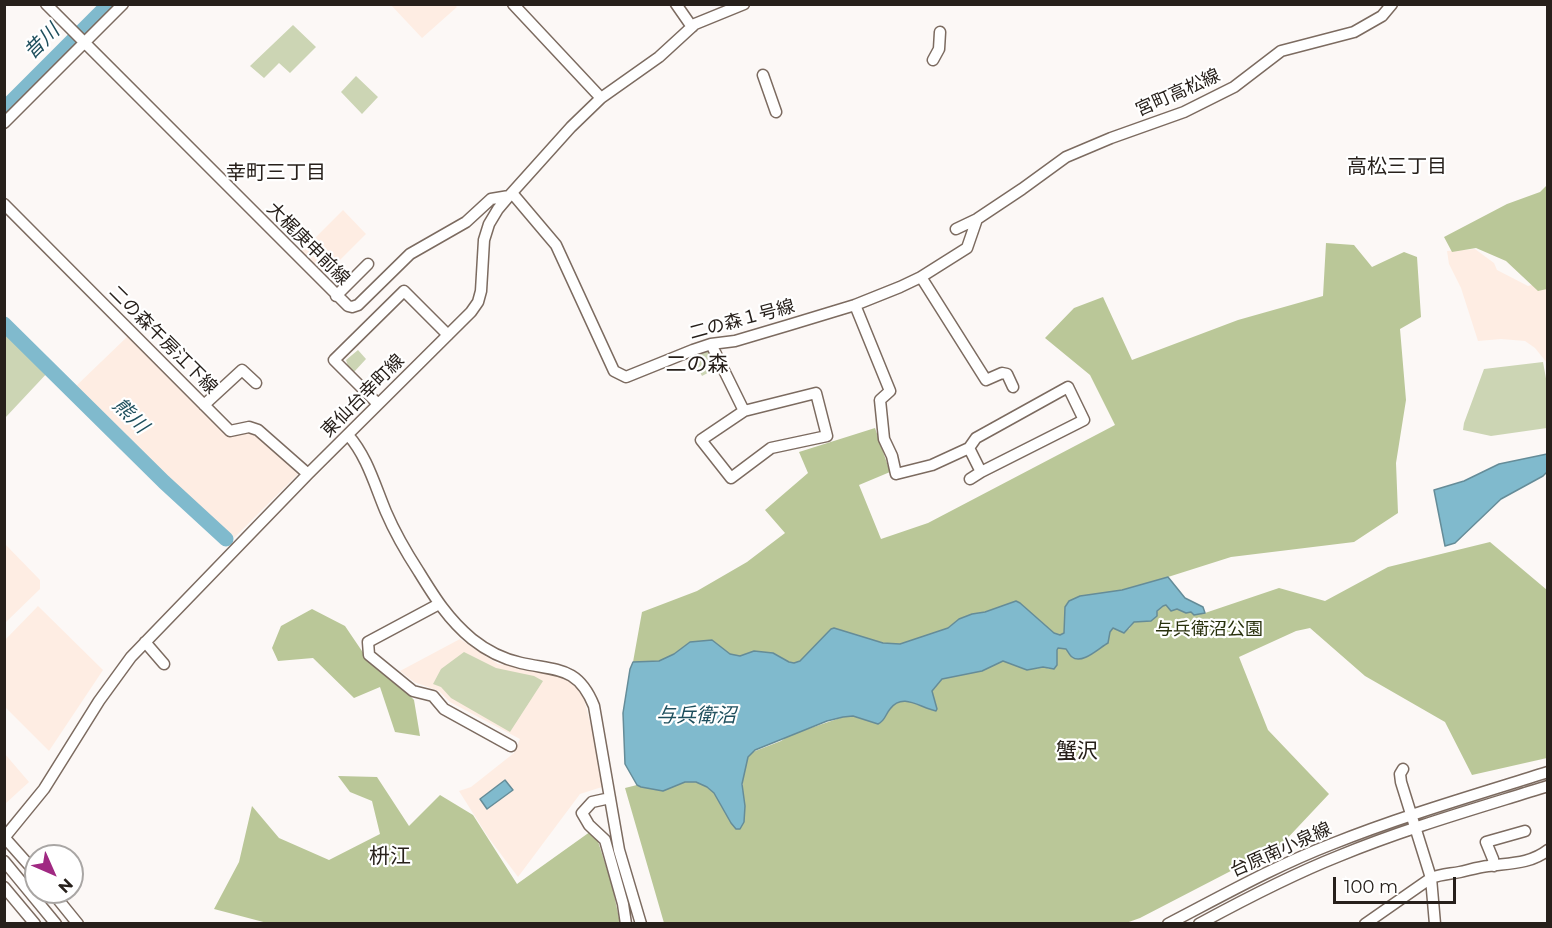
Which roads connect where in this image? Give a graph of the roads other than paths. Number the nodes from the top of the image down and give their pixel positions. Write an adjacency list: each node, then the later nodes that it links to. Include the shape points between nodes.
1 (46, 4): 9 (street, 大梶庚申前線)
2 (123, 4): 9 (street)
3 (513, 4): 12 (street)
4 (676, 4): 7 (street)
5 (744, 4): 7 (street, 東仙台幸町線)
6 (1392, 4): 17 (street, 宮町高松線, via 1382,16 1354,32 1281,51 1234,87 1184,112 1066,157)
7 (692, 27): 12 (street, 東仙台幸町線, via 659,57)
8 (940, 32): 10 (street, via 939,49)
9 (80, 38): 14 (street); 21 (street, 大梶庚申前線)
10 (933, 60)
11 (763, 75): 13 (street)
12 (601, 98): 15 (street, 東仙台幸町線)
13 (776, 112)
14 (4, 123)
15 (510, 195): 21 (street, 大梶庚申前線, via 491,199 466,222 410,254 357,305 348,306); 23 (street, 東仙台幸町線, via 489,224 484,240 478,302); 24 (street, 二の森１号線, via 556,245 614,371 626,376)
16 (4, 204): 28 (street, 二の森午房江下線)
17 (977, 219): 18 (street, 宮町高松線); 20 (street, 二の森１号線, via 968,248)
18 (956, 230)
19 (368, 264): 21 (street)
20 (921, 277): 22 (street, 二の森１号線); 26 (street, via 986,380 1007,374)
21 (336, 296)
22 (855, 305): 24 (street, 二の森１号線, via 735,341); 31 (street, via 890,391 880,400 881,417 896,474 932,465)
23 (448, 335): 27 (street, 東仙台幸町線); 27 (street, via 404,291 334,360)
24 (711, 344): 29 (street)
25 (256, 383): 28 (street, via 242,370)
26 (1013, 387)
27 (378, 404): 30 (street, 東仙台幸町線)
28 (204, 405): 33 (street, 二の森午房江下線, via 230,431 249,427 258,430)
29 (744, 411): 29 (street, via 816,393 827,436 771,448 731,478 701,440)
30 (348, 435): 33 (street, 東仙台幸町線); 35 (street, via 360,450 397,536)
31 (969, 448): 32 (street); 32 (street, via 976,438 1068,387 1089,418)
32 (981, 472): 34 (street)
33 (308, 474): 36 (street, 東仙台幸町線)
34 (970, 479)
35 (439, 604): 38 (street, via 368,642 369,655 413,691 433,696 444,709); 42 (street, via 451,620 496,655 560,669 585,688 594,706)
36 (145, 642): 37 (street); 46 (street, 東仙台幸町線, via 99,701 45,789)
37 (164, 664)
38 (511, 746)
39 (1403, 769): 43 (street, via 1401,782)
40 (1548, 772): 43 (street, 台原南小泉線)
41 (1548, 786): 44 (street)
42 (610, 798): 57 (street, via 592,802 582,813 605,840); 58 (street, via 619,850)
43 (1412, 815): 44 (street); 59 (street, 台原南小泉線, via 1298,858)
44 (1416, 828): 51 (street); 60 (street, via 1296,874)
45 (1525, 831): 50 (street, via 1486,842)
46 (5, 837): 48 (street)
47 (1547, 851): 50 (street, via 1528,861)
48 (24, 859)
49 (4, 861): 55 (street)
50 (1494, 866): 51 (street)
51 (1431, 878): 61 (street); 62 (street)
52 (4, 886): 54 (street)
53 (62, 904): 56 (street)
54 (35, 924)
55 (56, 924)
56 (78, 924)
57 (626, 924)
58 (641, 924)
59 (1168, 924)
60 (1199, 924)
61 (1365, 924)
62 (1436, 924)

